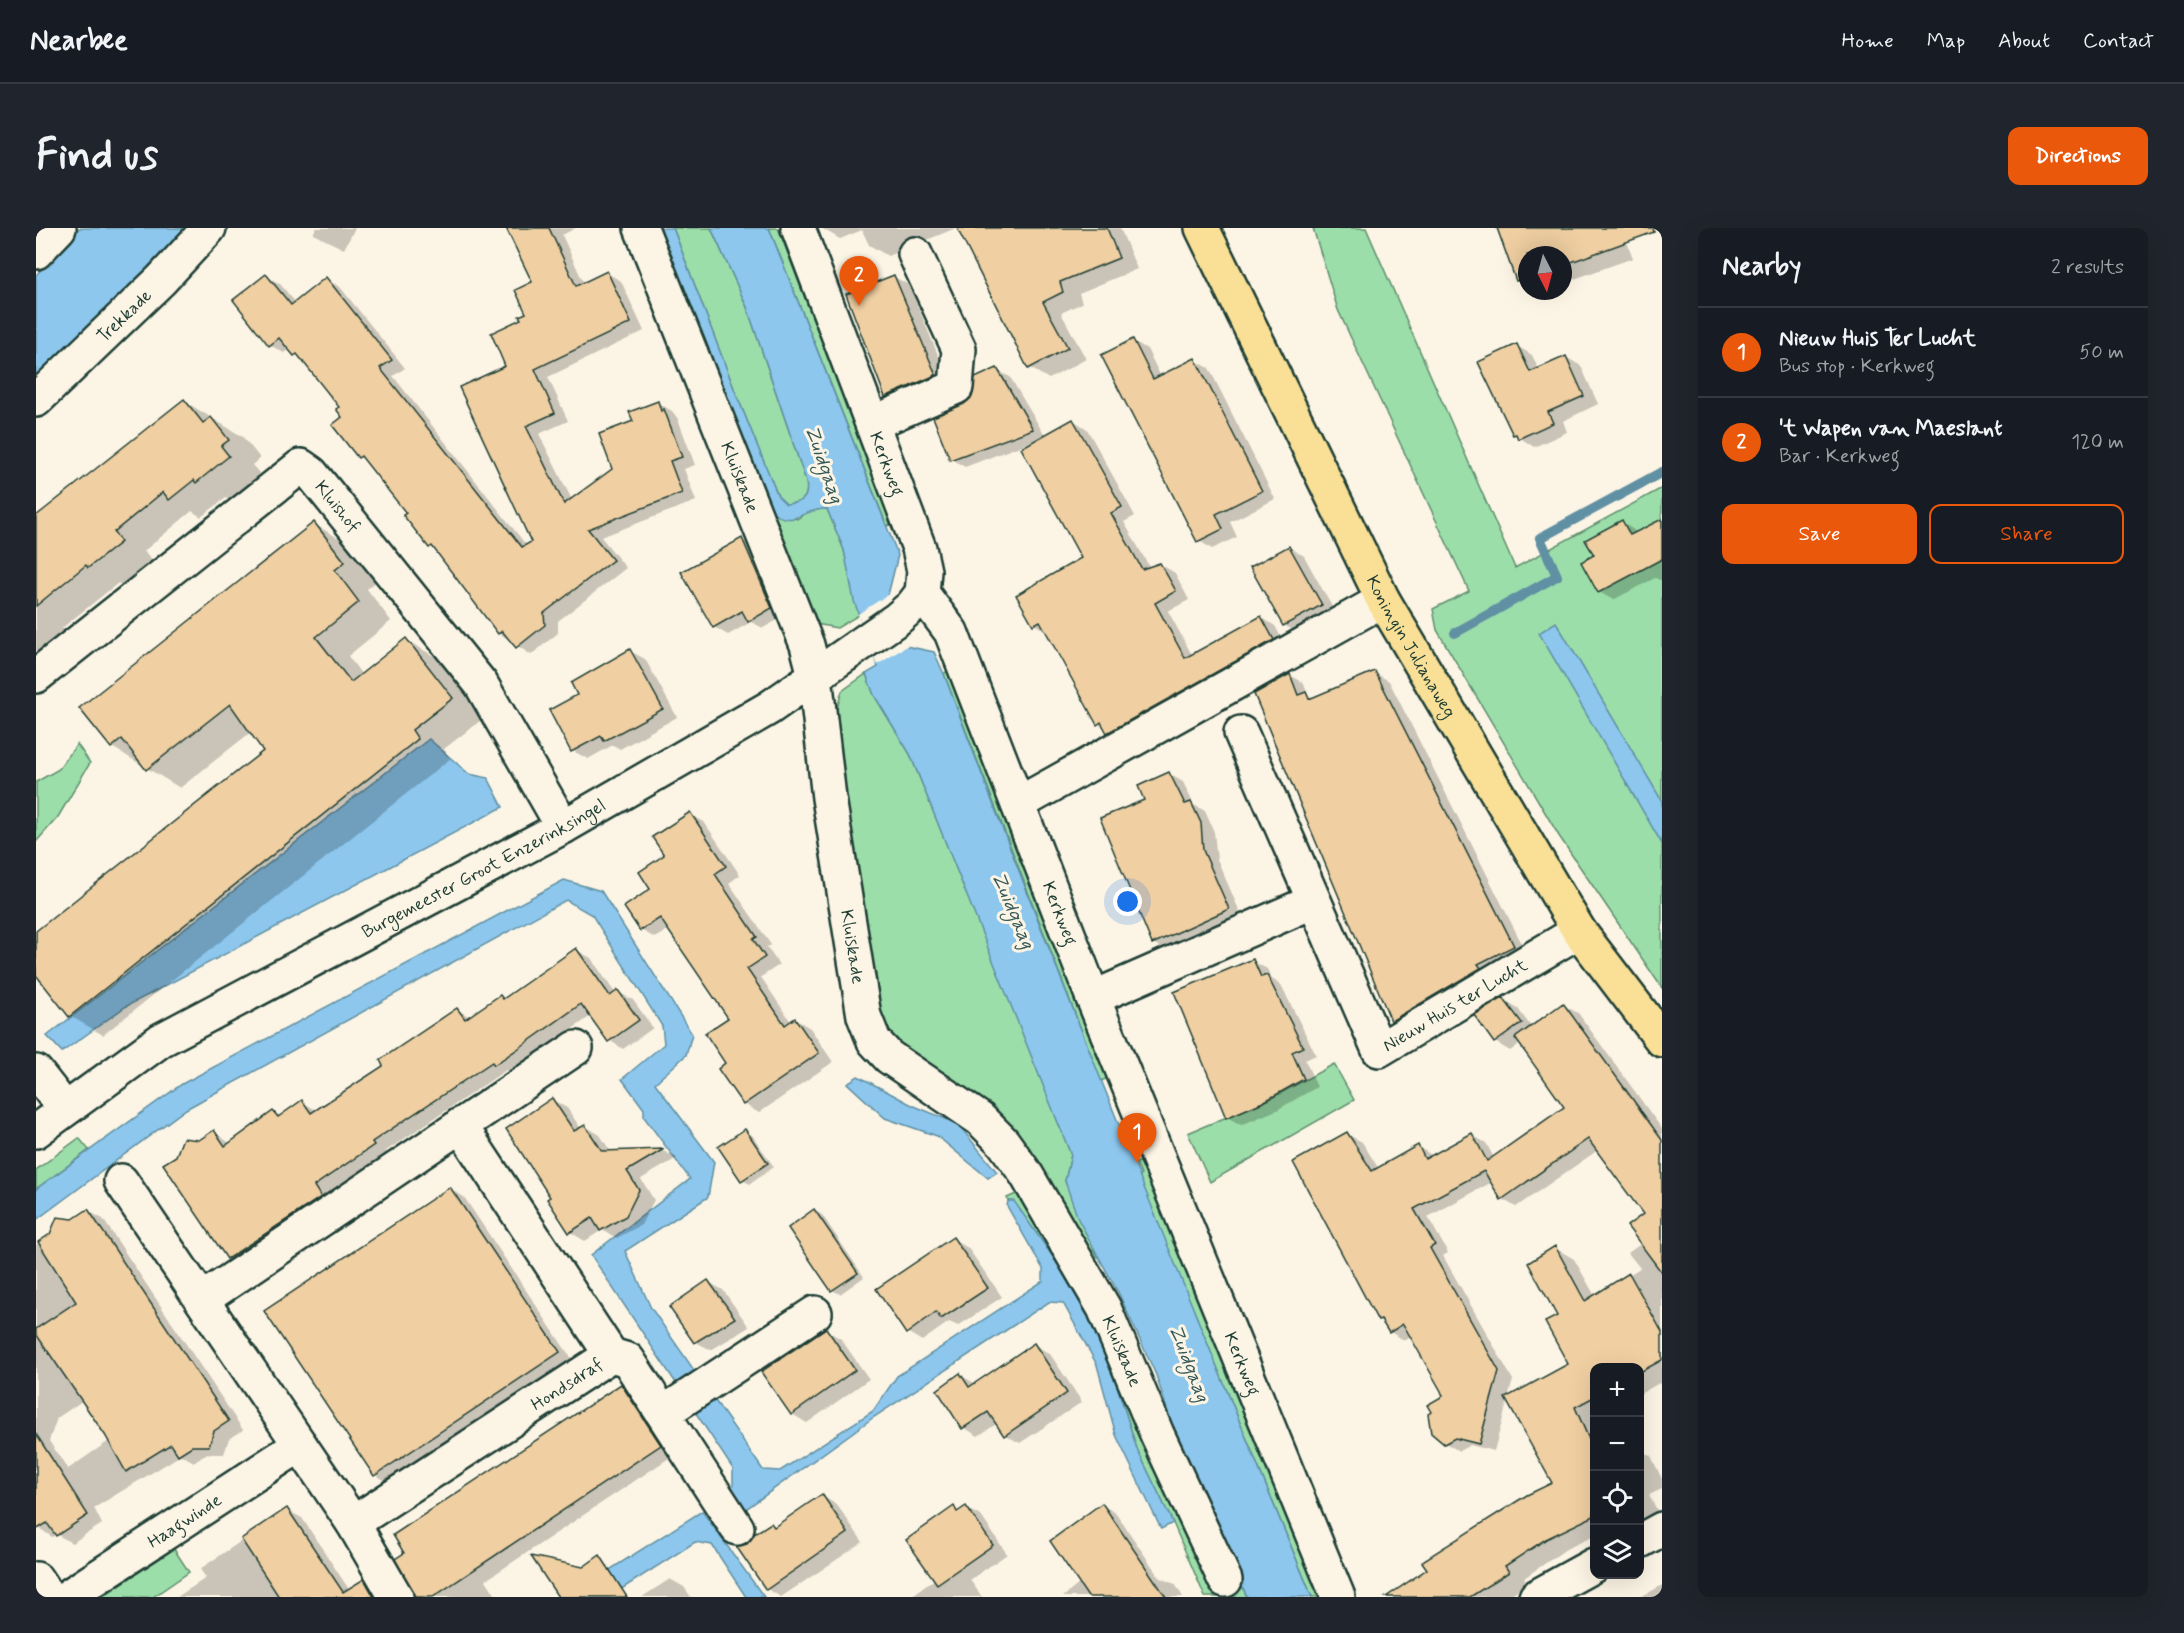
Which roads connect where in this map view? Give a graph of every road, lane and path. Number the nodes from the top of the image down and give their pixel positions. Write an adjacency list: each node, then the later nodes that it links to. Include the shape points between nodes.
1 (59, 228): 6 (street)
2 (209, 228): 8 (street, Trekkade, via 161,280)
3 (641, 228): 13 (street, Kluiskade, via 807,645)
4 (798, 228): 9 (street, Kerkweg)
5 (1202, 228): 11 (main road, Koningin Julianaweg)
6 (36, 252)
7 (915, 254): 9 (street, via 959,349 956,387)
8 (36, 400)
9 (873, 423): 10 (street, Kerkweg, via 919,548 924,571)
10 (922, 593): 13 (street, Burgemeester Groot Enzerinksingel, via 897,619); 15 (street, Kerkweg, via 951,632)
11 (1383, 600): 15 (street); 18 (main road, Koningin Julianaweg)
12 (36, 676): 16 (street, Kluishof, via 301,466 311,473 481,684)
13 (815, 676): 16 (street, Burgemeester Groot Enzerinksingel, via 769,708); 38 (street, Kluiskade, via 829,798 864,1016 874,1041 906,1070 980,1119 1004,1142 1026,1174 1104,1308)
14 (1241, 733): 17 (street, Nieuw Huis ter Lucht)
15 (1018, 804): 19 (street, Kerkweg)
16 (563, 827): 23 (street, Burgemeester Groot Enzerinksingel, via 161,1040)
17 (1312, 902): 18 (street, Nieuw Huis ter Lucht, via 1379,1050); 19 (street)
18 (1579, 932): 20 (main road, Koningin Julianaweg)
19 (1093, 998): 42 (street, Kerkweg)
20 (1662, 1040)
21 (576, 1048): 24 (street)
22 (36, 1072): 23 (street)
23 (65, 1109): 25 (street, Burgemeester Groot Enzerinksingel)
24 (460, 1125): 27 (street); 29 (street, Hondsdraf)
25 (36, 1131)
26 (121, 1181): 27 (street)
27 (203, 1299): 31 (street)
28 (816, 1313): 30 (street)
29 (611, 1354): 30 (street, via 628,1360); 33 (street, Hondsdraf)
30 (684, 1399): 32 (street)
31 (300, 1445): 33 (street); 40 (street, Haagwinde)
32 (730, 1516)
33 (352, 1523): 41 (street)
34 (1662, 1529): 35 (street)
35 (1644, 1539)
36 (1590, 1567): 43 (street)
37 (36, 1579): 39 (street)
38 (1224, 1580)
39 (48, 1597)
40 (68, 1597)
41 (396, 1597)
42 (1338, 1597)
43 (1536, 1597)

